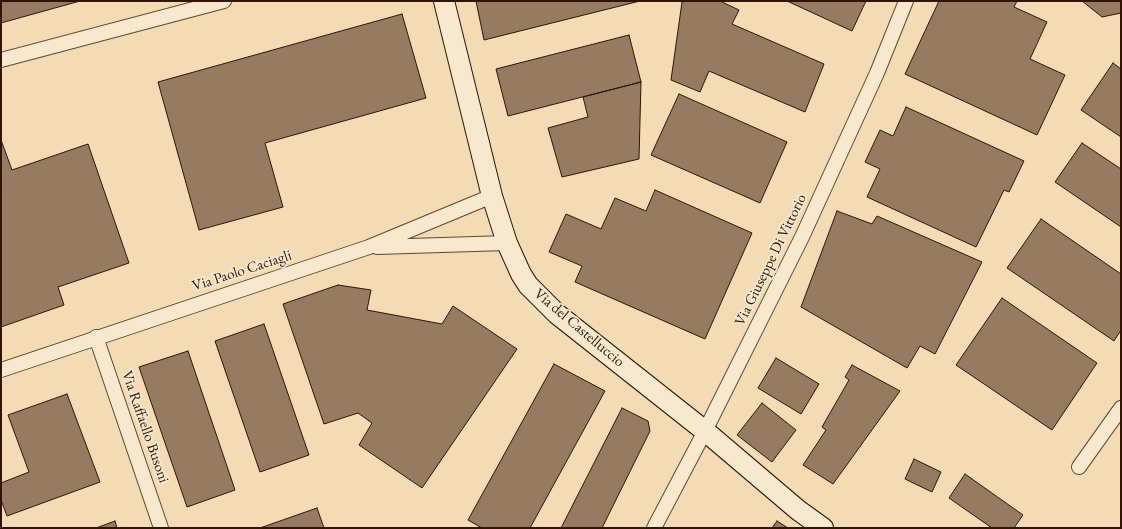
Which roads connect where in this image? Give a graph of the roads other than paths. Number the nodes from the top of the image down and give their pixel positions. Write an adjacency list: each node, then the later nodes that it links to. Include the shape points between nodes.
1 (224, 1): 4 (street)
2 (444, 1): 5 (street, Via del Castelluccio)
3 (906, 1): 11 (street, Via Giuseppe Di Vittorio, via 877,72 802,237)
4 (1, 60)
5 (492, 196): 6 (street, Via del Castelluccio); 7 (street, Via Paolo Caciagli)
6 (507, 243): 7 (street); 11 (street, Via del Castelluccio, via 521,274 538,296 557,314)
7 (369, 247): 8 (street, Via Paolo Caciagli)
8 (96, 337): 9 (street, Via Paolo Caciagli); 13 (street, Via Raffaello Busoni)
9 (1, 370)
10 (1121, 408): 12 (street)
11 (705, 431): 14 (street, Via Giuseppe Di Vittorio); 15 (street, Via del Castelluccio)
12 (1079, 467)
13 (161, 528)
14 (654, 528)
15 (823, 528)

